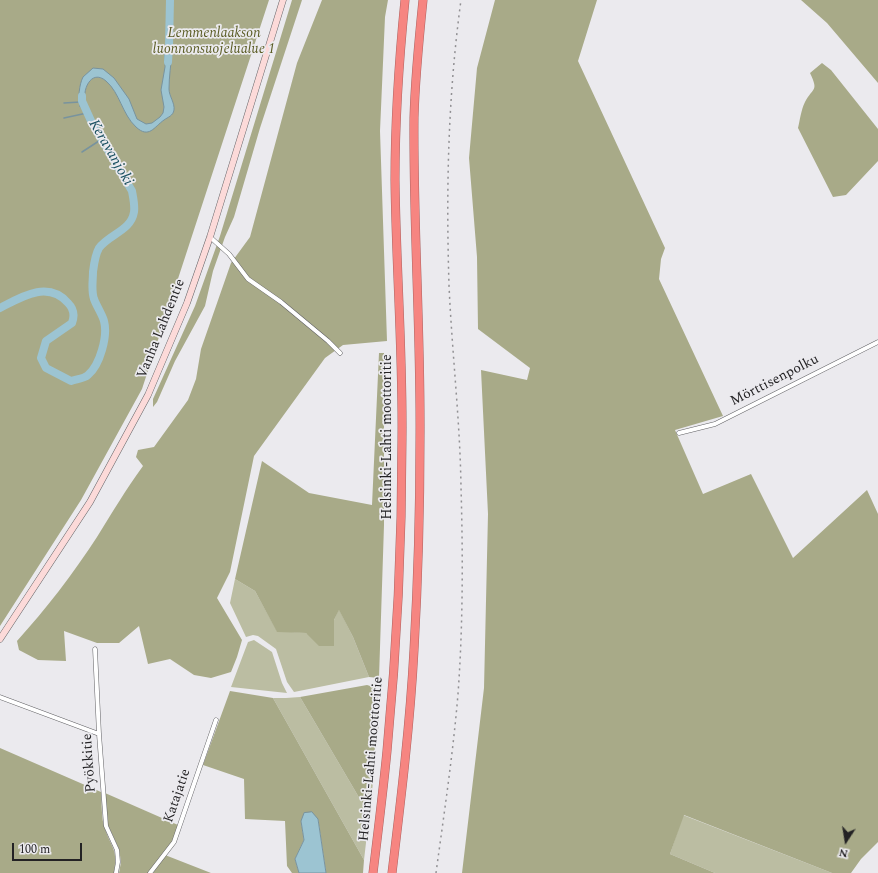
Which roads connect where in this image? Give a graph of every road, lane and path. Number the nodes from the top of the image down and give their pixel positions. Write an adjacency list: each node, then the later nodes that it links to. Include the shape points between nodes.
1 (283, 0): 4 (main road, Vanha Lahdentie)
2 (405, 0): 15 (highway, Helsinki-Lahti moottoritie, via 399,53 395,182 401,337 400,550 387,750)
3 (423, 0): 16 (highway, via 414,118 420,439 418,551 406,752)
4 (210, 238): 6 (street, via 229,254 248,279 281,302); 8 (main road, Vanha Lahdentie, via 187,303 148,395 90,502)
5 (878, 342): 7 (street, Mörttisenpolku, via 715,424)
6 (340, 353)
7 (679, 433)
8 (0, 639)
9 (95, 649): 12 (street, Pyökkitie)
10 (0, 697): 12 (street)
11 (216, 720): 14 (street, Katajatie, via 174,842)
12 (98, 734): 13 (street, Pyökkitie, via 106,826 117,850)
13 (116, 873)
14 (150, 873)
15 (373, 873)
16 (392, 873)

